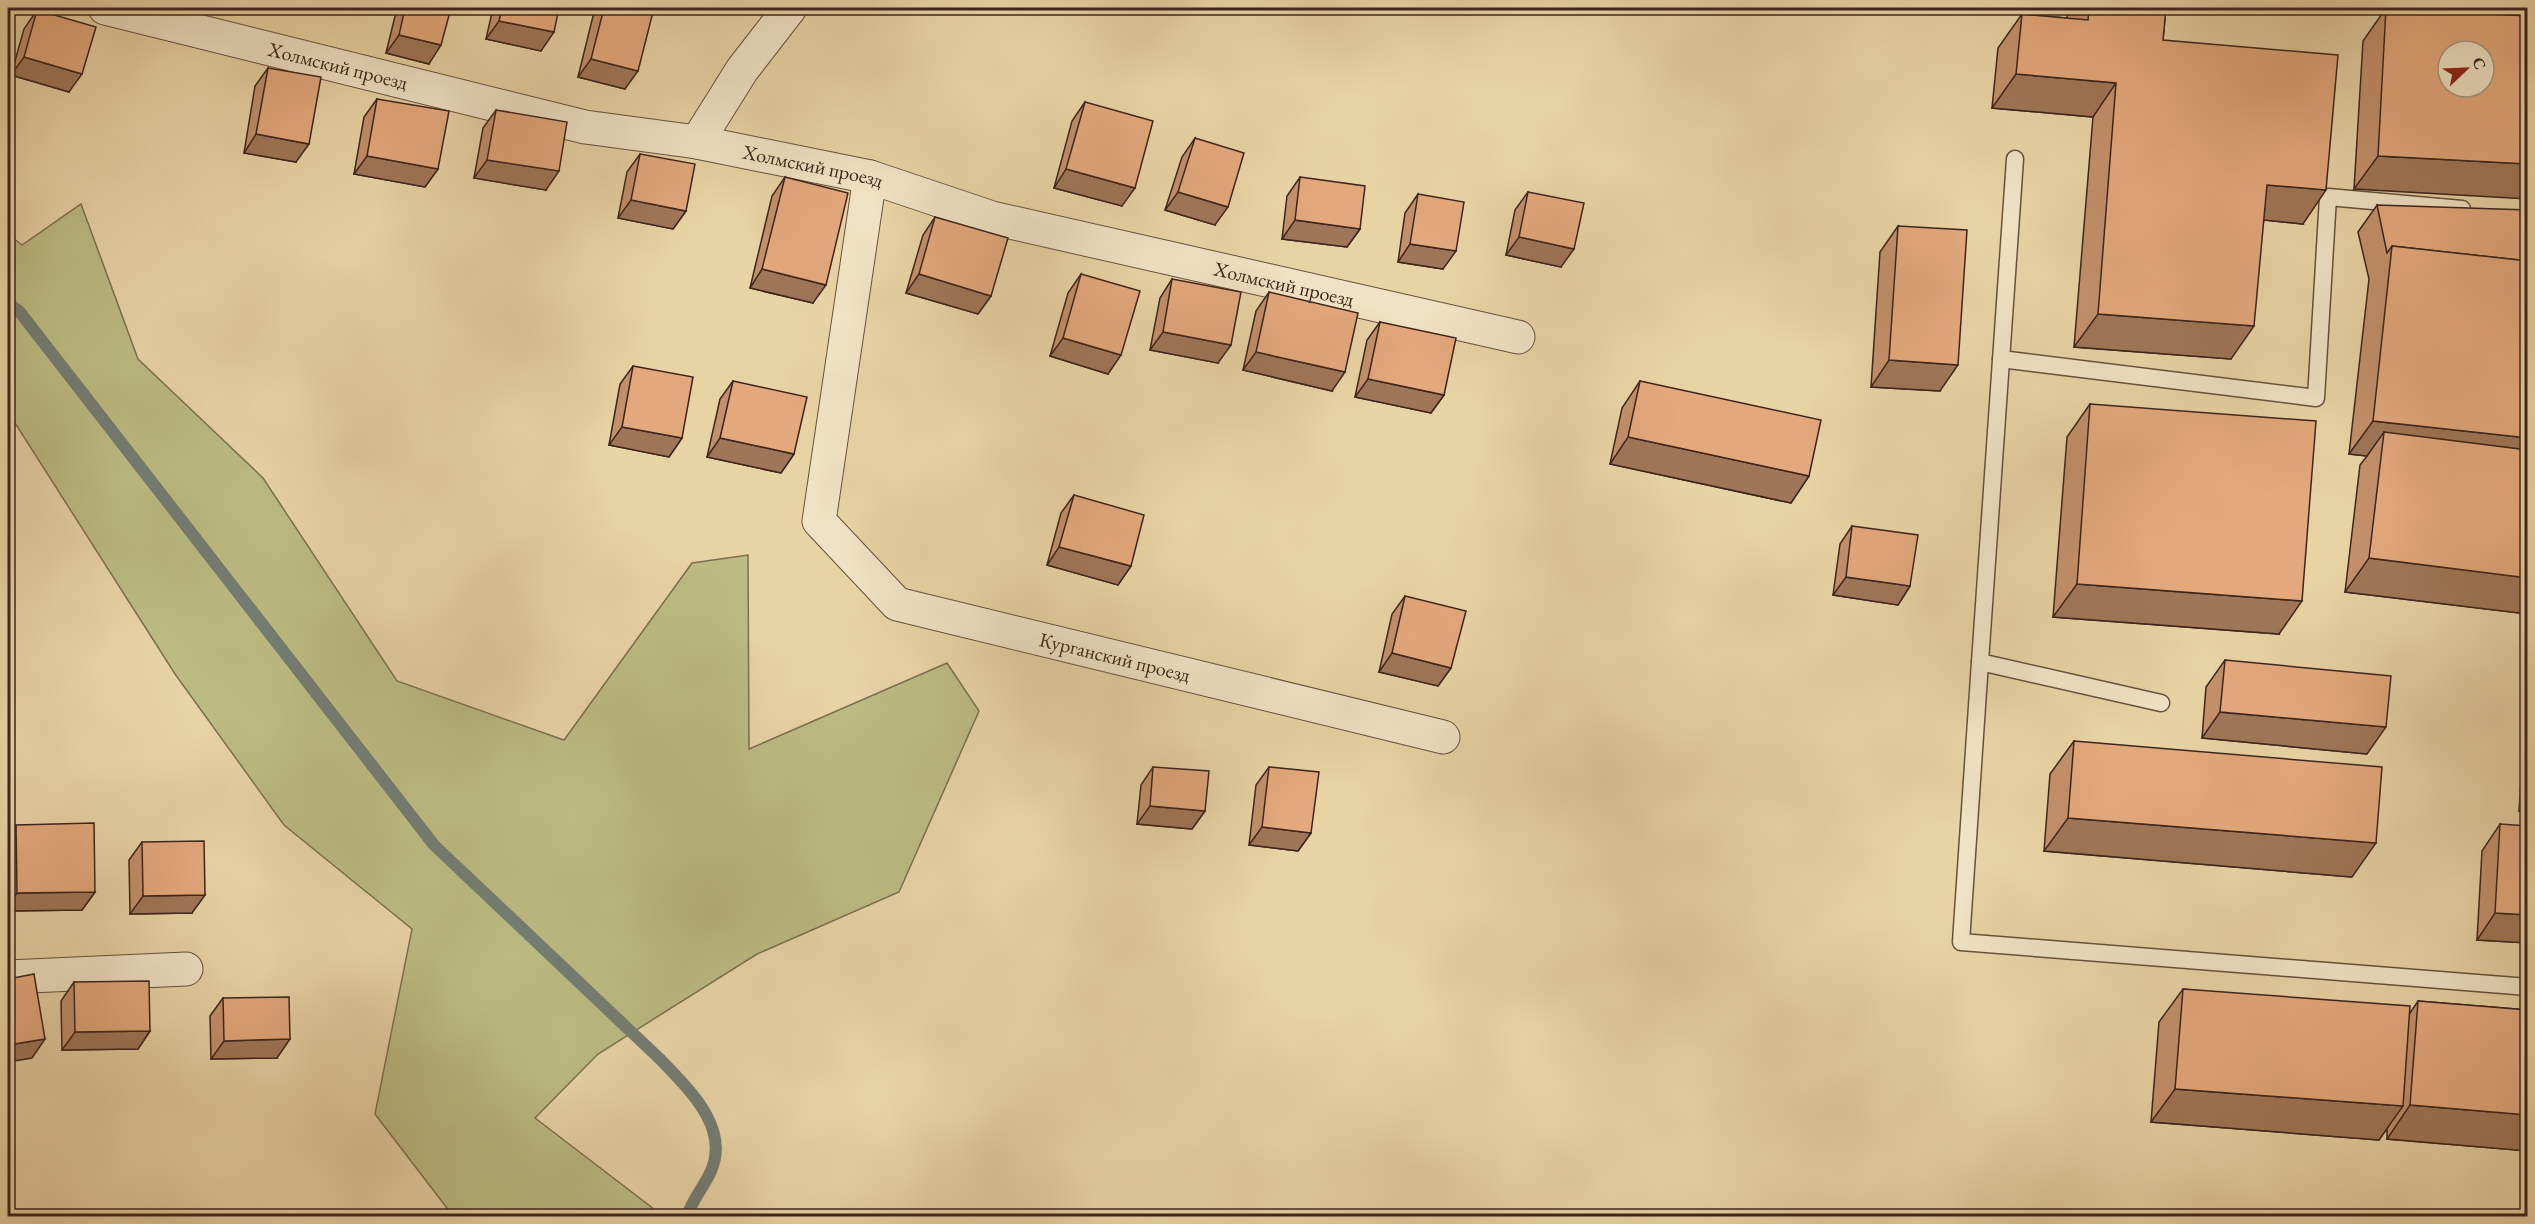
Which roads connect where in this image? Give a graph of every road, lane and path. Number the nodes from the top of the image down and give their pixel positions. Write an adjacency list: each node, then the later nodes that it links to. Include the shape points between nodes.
1 (105, 8): 3 (street, Холмский проезд, via 585,127)
2 (790, 8): 3 (street, via 742,70)
3 (697, 142): 5 (street, Холмский проезд)
4 (2015, 159): 8 (lane)
5 (870, 177): 7 (street, Холмский проезд, via 992,218); 11 (street, Курганский проезд, via 819,521 897,604)
6 (2481, 211): 8 (lane, via 2328,197 2316,398)
7 (1518, 338)
8 (2001, 359): 9 (lane)
9 (1980, 662): 10 (lane); 14 (lane, via 1961,942)
10 (2161, 703)
11 (1443, 737)
12 (186, 969): 13 (street)
13 (8, 977)
14 (2528, 987)

